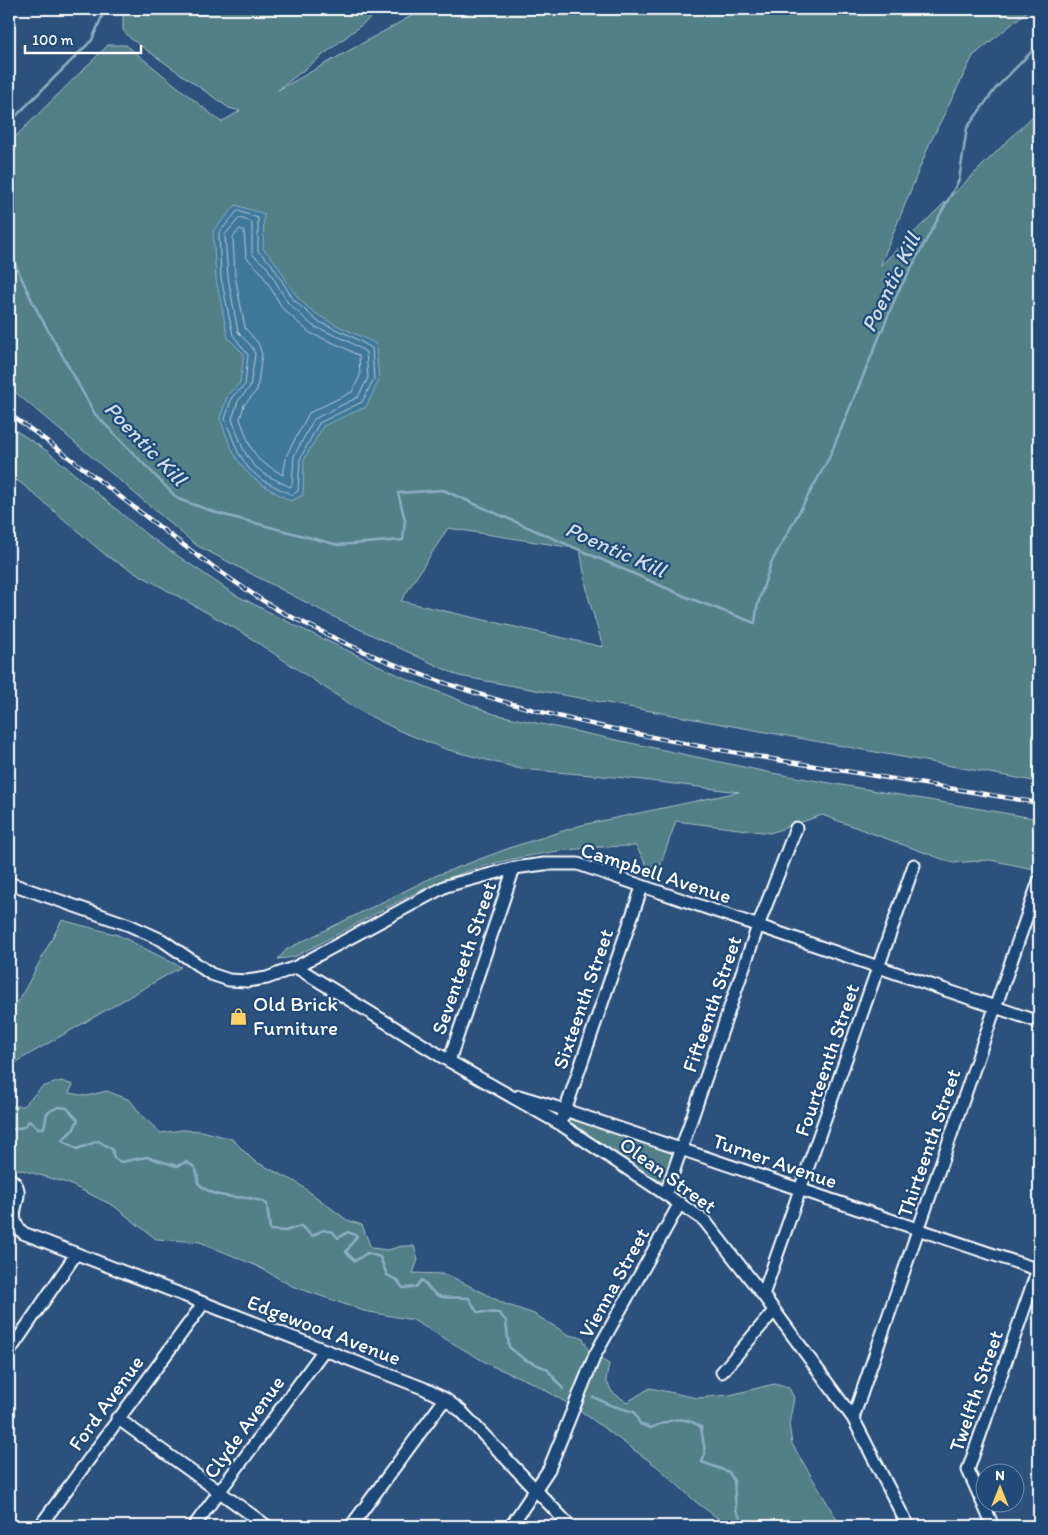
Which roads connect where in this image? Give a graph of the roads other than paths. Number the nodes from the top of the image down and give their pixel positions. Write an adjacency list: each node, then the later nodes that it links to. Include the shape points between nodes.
1 (796, 828): 7 (street, Fifteenth Street)
2 (914, 865): 9 (street, Fourteenth Street)
3 (514, 868): 6 (street, Campbell Avenue, via 578,864); 8 (street, Campbell Avenue, via 446,886); 12 (street, Seventeeth Street)
4 (1039, 880): 10 (street, Thirteenth Street)
5 (9, 883): 8 (street, Campbell Avenue, via 129,925 162,940 211,974 229,980 267,978)
6 (642, 887): 7 (street, Campbell Avenue); 14 (street, Sixteenth Street)
7 (758, 926): 9 (street, Campbell Avenue); 16 (street, Fifteenth Street)
8 (296, 966): 12 (street, Olean Street)
9 (879, 966): 10 (street, Campbell Avenue); 18 (street, Fourteenth Street)
10 (996, 1007): 11 (street, Campbell Avenue); 21 (street, Thirteenth Street)
11 (1039, 1022)
12 (449, 1061): 13 (street, Olean Street)
13 (498, 1090): 14 (street, Turner Avenue); 15 (street, Olean Street)
14 (565, 1110): 15 (street, Sixteenth Street); 16 (street, Turner Avenue)
15 (560, 1124): 19 (street, Olean Street)
16 (683, 1149): 18 (street, Turner Avenue); 19 (street, Fifteenth Street)
17 (9, 1178): 22 (street, Edgewood Avenue, via 17,1188 9,1214 11,1221 22,1232)
18 (802, 1190): 21 (street, Turner Avenue); 24 (street, Fourteenth Street)
19 (666, 1193): 20 (street, Olean Street)
20 (680, 1203): 24 (street, Olean Street, via 704,1220); 33 (street, Vienna Street, via 596,1355 549,1469)
21 (918, 1231): 23 (street, Turner Avenue); 32 (street, Thirteenth Street)
22 (76, 1254): 25 (street, Edgewood Avenue); 28 (street)
23 (1039, 1269): 42 (street, Twelfth Street, via 968,1470)
24 (763, 1295): 26 (street, Olean Street)
25 (203, 1304): 27 (street, Edgewood Avenue); 31 (street, Ford Avenue)
26 (774, 1312): 29 (street); 32 (street, Olean Street)
27 (324, 1350): 30 (street, Edgewood Avenue); 34 (street, Clyde Avenue)
28 (9, 1352)
29 (722, 1372)
30 (445, 1399): 33 (street, Edgewood Avenue, via 461,1411); 38 (street)
31 (117, 1418): 34 (street); 35 (street, Ford Avenue)
32 (853, 1418): 41 (street, Olean Street)
33 (536, 1490): 39 (street, Vienna Street); 40 (street, Edgewood Avenue)
34 (220, 1492): 36 (street, Clyde Avenue); 37 (street)
35 (40, 1526)
36 (194, 1526)
37 (267, 1526)
38 (351, 1526)
39 (510, 1526)
40 (570, 1526)
41 (908, 1526)
42 (993, 1526)

